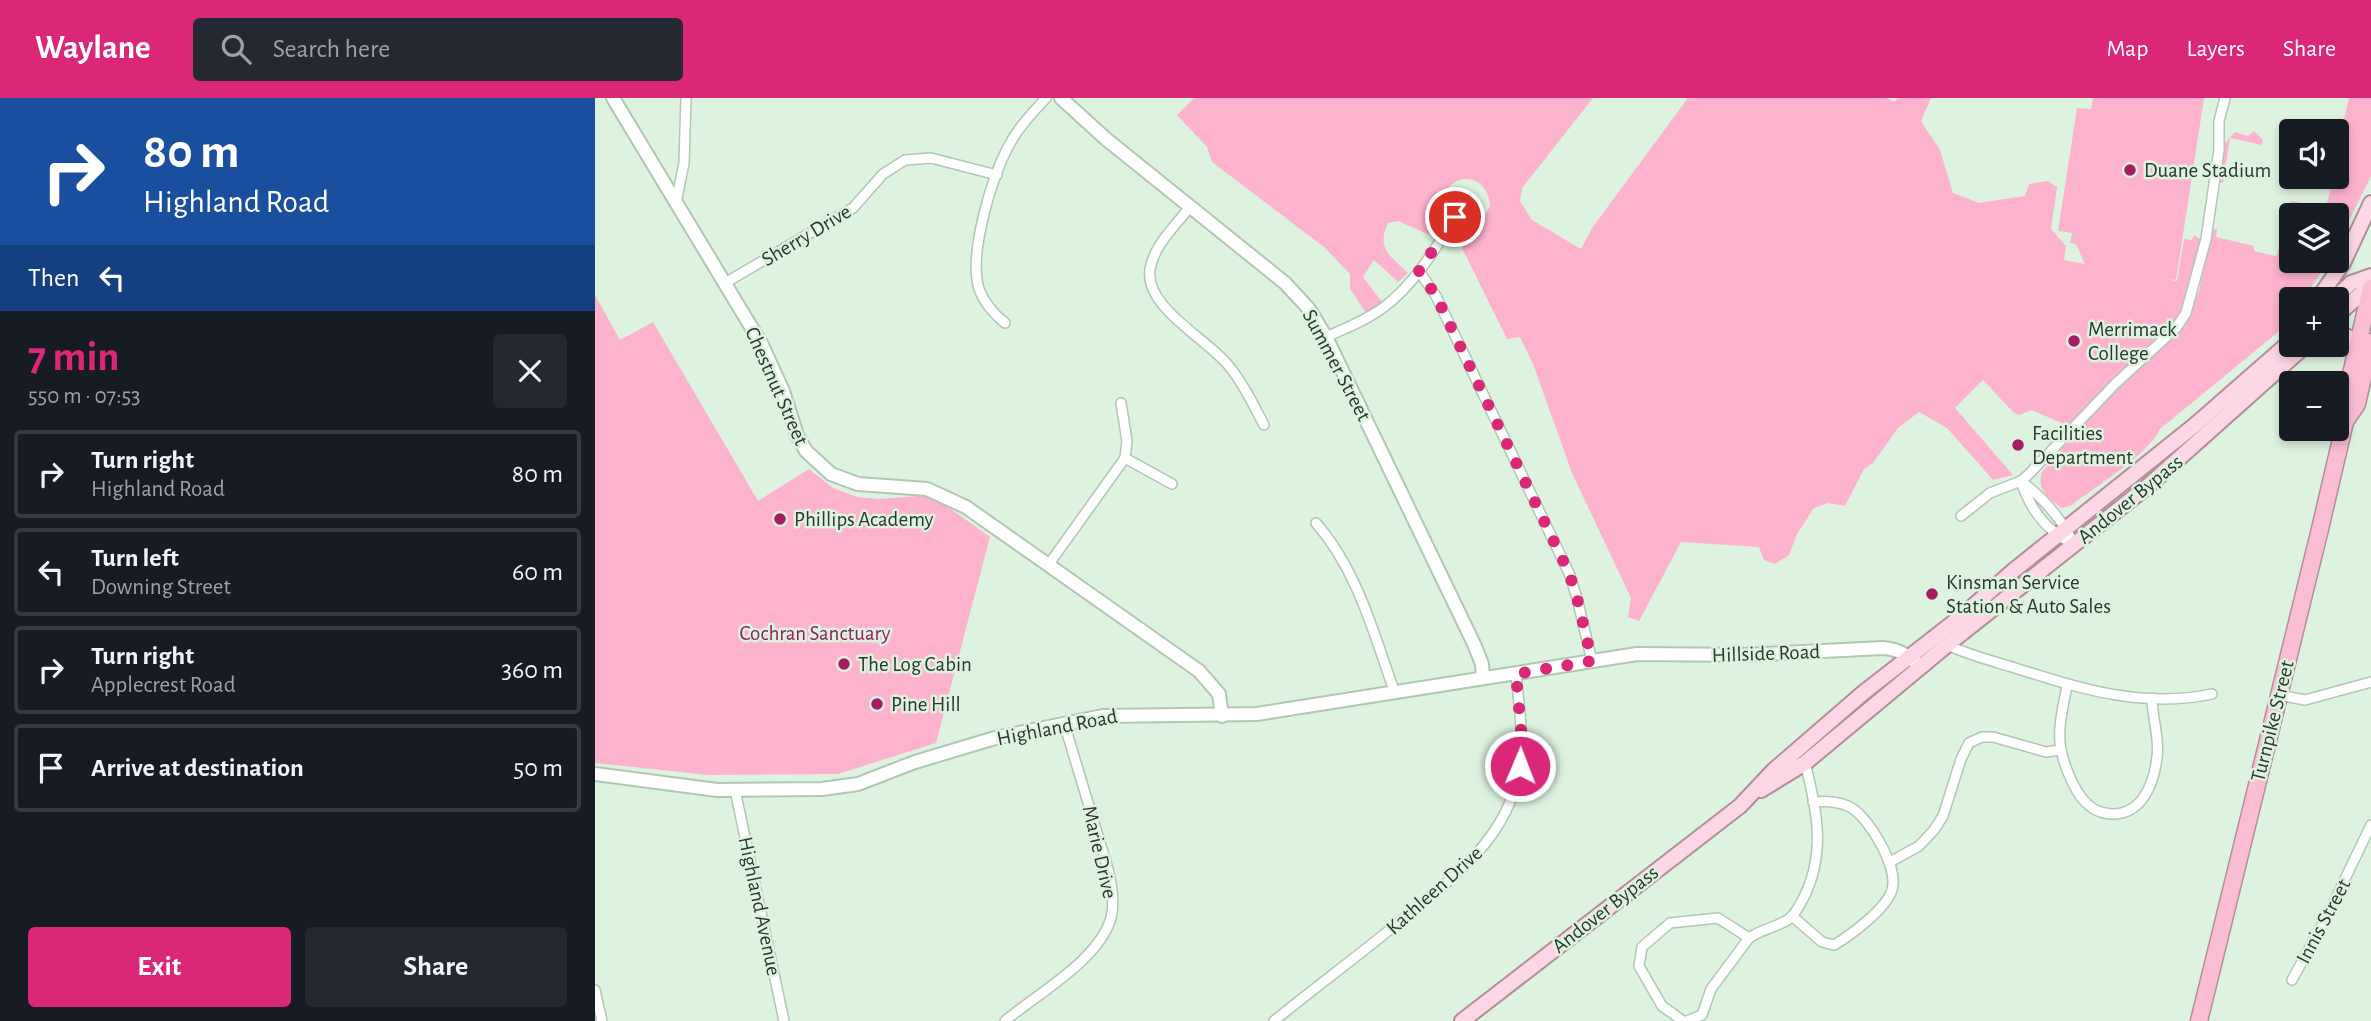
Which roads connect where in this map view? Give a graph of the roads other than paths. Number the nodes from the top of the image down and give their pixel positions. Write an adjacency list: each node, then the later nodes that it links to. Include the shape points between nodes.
1 (613, 98): 8 (street, Chestnut Street)
2 (686, 98): 8 (street, via 684,163)
3 (1046, 98): 6 (street, via 1013,138)
4 (1062, 98): 10 (street, Summer Street)
5 (2225, 98): 33 (street, via 2206,239 2186,313)
6 (997, 175): 13 (street, Sherry Drive, via 930,158 898,163 853,208); 18 (street, via 976,267 983,297)
7 (1467, 199): 11 (street)
8 (677, 203): 13 (street, Chestnut Street)
9 (2371, 203): 15 (main road)
10 (1190, 207): 19 (street, Summer Street, via 1295,293); 30 (street, via 1155,253 1150,286 1170,313 1230,367)
11 (1419, 271): 19 (street, via 1384,307); 43 (street, via 1436,296 1569,573)
12 (2371, 276): 16 (main road)
13 (725, 283): 39 (street, Chestnut Street, via 773,367 800,442 822,467 858,484 927,489 946,496)
14 (2371, 286): 17 (main road); 23 (highway, Turnpike Street)
15 (2326, 287)
16 (2347, 287)
17 (2349, 305)
18 (1006, 323)
19 (1326, 337): 46 (street, Summer Street, via 1474,644)
20 (2349, 339): 23 (main road)
21 (2371, 342): 29 (highway, Turnpike Street, via 2357,404)
22 (2279, 348): 25 (main road)
23 (2356, 350): 27 (highway, Turnpike Street)
24 (2279, 353): 25 (main road, Andover Bypass)
25 (2273, 355): 37 (main road, Andover Bypass, via 2219,405)
26 (2289, 357): 38 (main road, Andover Bypass, via 2173,466)
27 (2349, 382)
28 (1121, 403): 32 (street)
29 (2349, 415)
30 (1264, 425)
31 (2339, 441): 51 (highway, Turnpike Street)
32 (1125, 458): 34 (street); 39 (street)
33 (2021, 481): 35 (street, via 1990,493); 37 (street, via 2037,493)
34 (1172, 484)
35 (1961, 516)
36 (1316, 523): 49 (street, via 1353,579)
37 (2061, 532): 38 (street); 40 (main road, Andover Bypass)
38 (2074, 544): 40 (main road, Andover Bypass)
39 (1049, 564): 53 (street, Chestnut Street, via 1199,671 1217,690)
40 (1941, 641): 41 (main road, Andover Bypass); 44 (main road, Andover Bypass); 48 (street)
41 (1909, 656): 42 (street, Hillside Road, via 1883,648 1745,655 1637,654); 44 (street, Hillside Road); 59 (main road, Andover Bypass, via 1774,770)
42 (1607, 659): 43 (street, Highland Road)
43 (1592, 661): 45 (street, Highland Road)
44 (1921, 667): 56 (main road, Andover Bypass)
45 (1516, 674): 46 (street, Highland Road); 70 (street, Kathleen Drive, via 1520,772 1512,799 1490,839 1457,875)
46 (1483, 678): 49 (street, Highland Road)
47 (2371, 682): 51 (street, via 2305,699)
48 (2067, 686): 52 (street); 55 (street)
49 (1395, 693): 53 (street, Highland Road)
50 (2212, 694): 52 (street, via 2182,700)
51 (2279, 695): 73 (highway, Turnpike Street)
52 (2152, 698): 55 (street, via 2155,769 2144,799 2129,811 2110,814 2089,807)
53 (1222, 716): 54 (street, Highland Road, via 1119,714)
54 (1063, 723): 58 (street, Highland Road, via 966,746 858,784); 69 (street, Marie Drive, via 1108,869 1113,894 1110,919 1084,958)
55 (2061, 750): 62 (street, via 2046,752 1993,737 1969,743 1934,830 1919,846)
56 (1805, 763): 59 (main road, Andover Bypass); 60 (street)
57 (595, 774): 58 (street, Highland Road)
58 (735, 790): 68 (street, Highland Avenue)
59 (1748, 799): 71 (main road, Andover Bypass)
60 (1814, 802): 62 (street, via 1833,801 1859,813); 63 (street, via 1818,852 1807,891)
61 (2371, 825): 65 (street, Innis Street)
62 (1890, 862): 63 (street, via 1894,877 1888,899 1835,945 1822,942)
63 (1792, 916): 64 (street)
64 (1749, 938): 72 (street, via 1711,989 1702,1015); 72 (street, via 1718,918 1670,923 1642,947 1639,966 1662,1006)
65 (2292, 979)
66 (595, 990): 67 (street)
67 (602, 1021)
68 (784, 1021)
69 (1005, 1021)
70 (1274, 1021)
71 (1462, 1021)
72 (1685, 1021)
73 (2200, 1021)

